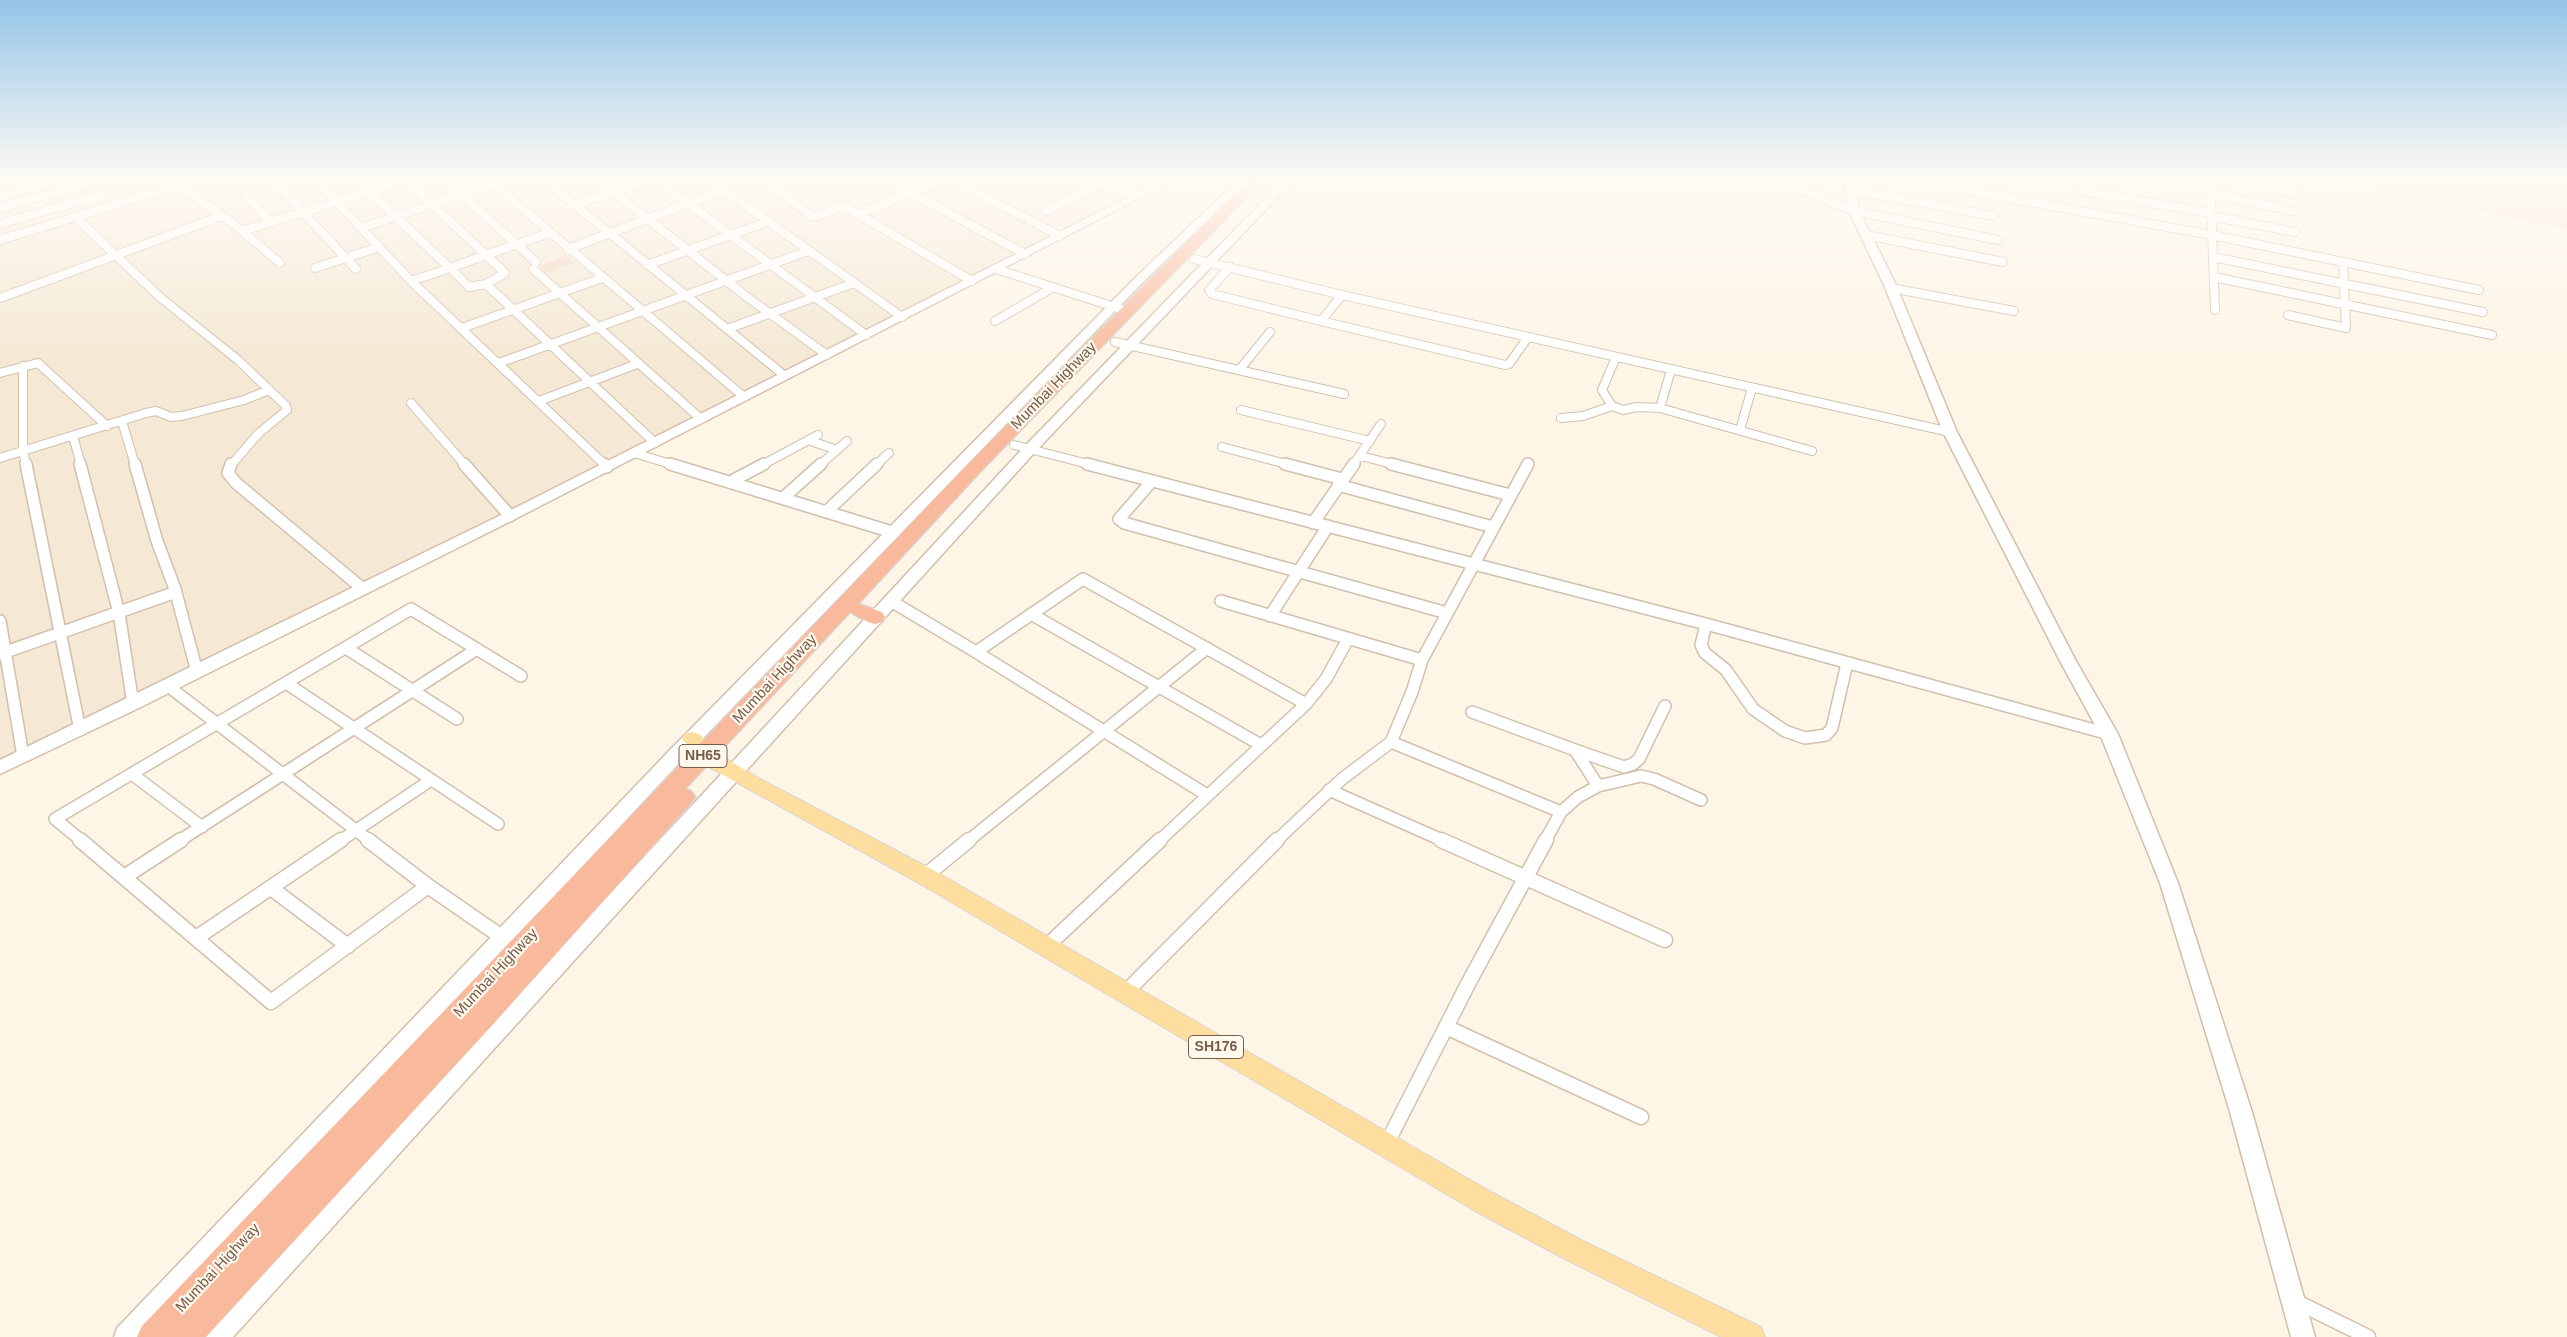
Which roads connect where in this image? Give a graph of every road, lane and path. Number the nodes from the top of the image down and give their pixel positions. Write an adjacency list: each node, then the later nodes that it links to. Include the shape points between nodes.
1 (100, 241): 34 (street)
2 (152, 241): 34 (street)
3 (254, 241): 41 (street)
4 (331, 241): 37 (street)
5 (374, 241): 29 (street)
6 (423, 241): 46 (street)
7 (472, 241): 35 (street)
8 (514, 241): 28 (street)
9 (525, 241): 28 (street)
10 (559, 241): 30 (street)
11 (588, 241): 30 (street)
12 (617, 241): 42 (street)
13 (677, 241): 31 (street)
14 (713, 241): 31 (street)
15 (735, 241): 43 (street)
16 (795, 241): 32 (street)
17 (905, 241): 53 (street)
18 (1002, 241): 33 (street)
19 (1050, 241): 33 (street)
20 (1185, 241): 66 (street)
21 (1192, 241): 66 (highway, Mumbai Highway / NH65)
22 (1219, 241): 38 (highway, Mumbai Highway / NH65)
23 (1223, 241): 38 (street)
24 (1869, 241): 58 (street)
25 (1894, 241): 39 (street)
26 (2212, 241): 36 (street)
27 (2243, 241): 40 (street)
28 (517, 244): 35 (street); 60 (street)
29 (379, 247): 37 (street); 52 (street)
30 (568, 249): 49 (street)
31 (688, 250): 42 (street); 51 (street)
32 (808, 250): 43 (street); 54 (street)
33 (1025, 254): 48 (street)
34 (114, 255): 64 (street, via 99,264); 97 (street)
35 (486, 255): 46 (street); 55 (street, via 505,273)
36 (2213, 257): 50 (street); 56 (street)
37 (346, 258): 45 (street); 47 (street)
38 (1202, 261): 44 (street); 84 (highway, Mumbai Highway / NH65)
39 (2003, 262)
40 (2343, 262): 56 (street); 59 (street)
41 (280, 263)
42 (647, 265): 61 (street)
43 (768, 265): 51 (street); 63 (street)
44 (1230, 267): 62 (street); 76 (street, via 1209,290 1212,294)
45 (315, 268)
46 (450, 268): 52 (street); 55 (street, via 469,287)
47 (356, 269)
48 (996, 269): 53 (street); 57 (street)
49 (602, 278): 60 (street); 69 (street)
50 (2214, 278): 65 (street); 68 (street)
51 (726, 280): 61 (street); 72 (street)
52 (411, 281): 77 (street)
53 (972, 281): 74 (street)
54 (854, 283): 63 (street); 74 (street)
55 (486, 284): 67 (street)
56 (2344, 284): 65 (street); 71 (street)
57 (1052, 288): 66 (street); 75 (street)
58 (1891, 288): 70 (street); 111 (street)
59 (2479, 290)
60 (558, 294): 67 (street); 78 (street)
61 (686, 295): 69 (street); 79 (street)
62 (1342, 295): 76 (street); 83 (street)
63 (814, 297): 72 (street); 81 (street)
64 (0, 298)
65 (2345, 305): 73 (street, via 2346,328); 82 (street)
66 (1120, 309): 139 (street); 182 (highway, Mumbai Highway / NH65)
67 (513, 310): 77 (street); 85 (street)
68 (2215, 310)
69 (642, 311): 78 (street); 99 (street)
70 (2014, 311)
71 (2484, 312)
72 (770, 314): 79 (street); 86 (street)
73 (2288, 315)
74 (902, 317): 81 (street)
75 (994, 321)
76 (1321, 321): 83 (street, via 1505,365)
77 (462, 328): 88 (street)
78 (596, 328): 85 (street); 89 (street)
79 (727, 329): 94 (street)
80 (1270, 332): 91 (street)
81 (866, 335): 86 (street)
82 (2492, 335)
83 (1528, 337): 87 (street)
84 (1123, 343): 91 (street); 118 (highway, Mumbai Highway / NH65)
85 (551, 345): 88 (street); 95 (street)
86 (827, 355): 94 (street)
87 (1616, 357): 92 (street); 102 (street, via 1602,390)
88 (499, 364): 100 (street)
89 (637, 364): 95 (street); 106 (street)
90 (23, 366): 93 (street); 109 (street, via 38,363); 120 (street)
91 (1240, 369): 98 (street)
92 (1671, 370): 96 (street); 103 (street)
93 (0, 373)
94 (785, 376): 99 (street)
95 (590, 382): 100 (street); 117 (street)
96 (1752, 388): 110 (street); 111 (street)
97 (269, 390): 107 (street, via 182,416 156,411); 142 (street, via 286,406 286,410 259,432 232,461 228,472 236,483)
98 (1344, 394)
99 (744, 397): 106 (street)
100 (539, 401): 128 (street)
101 (411, 403): 135 (street)
102 (1612, 406): 103 (street, via 1624,410); 105 (street, via 1583,416)
103 (1660, 408): 110 (street)
104 (1241, 410): 116 (street)
105 (1561, 418)
106 (700, 419): 117 (street)
107 (122, 421): 109 (street); 143 (street, via 157,541)
108 (1382, 424): 116 (street)
109 (107, 426): 113 (street)
110 (1740, 430): 122 (street)
111 (1950, 432): 177 (street)
112 (818, 434): 114 (street)
113 (73, 436): 120 (street); 146 (street)
114 (808, 440): 121 (street); 130 (street)
115 (847, 441): 121 (street)
116 (1370, 441): 125 (street)
117 (655, 443): 123 (street)
118 (1022, 447): 129 (street); 144 (street); 148 (highway, Mumbai Highway / NH65)
119 (1222, 447): 131 (street)
120 (23, 450): 126 (street); 153 (street)
121 (838, 450): 133 (street)
122 (1812, 451)
123 (634, 453): 128 (street); 130 (street)
124 (889, 453): 134 (street)
125 (1361, 456): 131 (street); 132 (street)
126 (0, 458)
127 (1528, 463): 132 (street)
128 (607, 467): 135 (street)
129 (1152, 480): 136 (street); 141 (street, via 1119,519 1124,523)
130 (730, 482): 133 (street)
131 (1340, 482): 136 (street); 138 (street)
132 (1510, 495): 138 (street)
133 (784, 498): 134 (street)
134 (827, 511): 139 (street)
135 (510, 516): 142 (street)
136 (1314, 522): 137 (street)
137 (1328, 526): 140 (street); 141 (street)
138 (1493, 527): 140 (street)
139 (892, 532): 182 (street)
140 (1474, 564): 147 (street); 152 (street)
141 (1299, 572): 147 (street); 150 (street)
142 (363, 589): 162 (street)
143 (176, 592): 146 (street); 162 (street)
144 (891, 601): 148 (street); 158 (street)
145 (1221, 602): 150 (street)
146 (119, 613): 153 (street); 168 (street)
147 (1447, 613): 160 (street)
148 (867, 614): 182 (highway, Mumbai Highway / NH65)
149 (1031, 614): 156 (street, via 1083,579); 158 (street); 166 (street)
150 (1270, 616): 154 (street)
151 (0, 621): 159 (street)
152 (1706, 624): 161 (street); 161 (street, via 1701,645 1705,653 1726,670 1753,709 1804,738 1826,735 1832,728)
153 (62, 634): 159 (street); 175 (street)
154 (1348, 639): 160 (street); 169 (street, via 1326,680)
155 (346, 648): 157 (street, via 411,609); 164 (street); 167 (street)
156 (1207, 648): 166 (street); 169 (street)
157 (477, 649): 163 (street); 167 (street)
158 (976, 652): 176 (street)
159 (3, 653): 181 (street)
160 (1422, 660): 178 (street)
161 (1847, 663): 177 (street)
162 (197, 672): 165 (street)
163 (520, 676)
164 (286, 683): 173 (street); 174 (street)
165 (168, 686): 168 (street); 173 (street)
166 (1158, 687): 176 (street); 179 (street)
167 (413, 691): 172 (street); 174 (street)
168 (133, 704): 175 (street)
169 (1306, 704): 179 (street)
170 (1665, 706): 180 (street, via 1634,764 1612,764)
171 (1472, 712): 180 (street)
172 (457, 719)
173 (217, 724): 184 (street); 185 (street)
174 (354, 729): 185 (street); 186 (street)
175 (80, 730): 181 (street)
176 (1103, 731): 189 (street); 195 (street)
177 (2109, 734): 209 (street, via 2170,883 2241,1112)
178 (1391, 742): 188 (street); 191 (street)
179 (1261, 746): 189 (street)
180 (1574, 750): 187 (street)
181 (23, 756): 183 (street)
182 (712, 756): 195 (main road, SH176); 202 (highway, Mumbai Highway / NH65); 212 (highway, Mumbai Highway / NH65, via 480,1020); 213 (street)
183 (0, 768)
184 (132, 774): 193 (street); 196 (street, via 55,819)
185 (283, 775): 193 (street); 194 (street)
186 (431, 780): 192 (street); 194 (street)
187 (1598, 786): 190 (street, via 1641,776); 191 (street)
188 (1329, 790): 197 (street); 205 (street)
189 (1207, 795): 204 (street)
190 (1701, 800)
191 (1561, 812): 197 (street)
192 (498, 824)
193 (202, 827): 196 (street)
194 (356, 831): 198 (street); 199 (street)
195 (925, 876): 204 (main road, SH176)
196 (124, 877): 200 (street)
197 (1525, 879): 201 (street); 206 (street)
198 (428, 886): 202 (street); 203 (street)
199 (271, 888): 200 (street); 203 (street)
200 (196, 938): 203 (street, via 272,1002)
201 (1665, 940)
202 (512, 943): 210 (street); 211 (highway, Mumbai Highway / NH65)
203 (348, 946)
204 (1047, 946): 205 (main road, SH176)
205 (1124, 994): 208 (main road, SH176)
206 (1446, 1027): 207 (street); 208 (street)
207 (1641, 1117)
208 (1386, 1145): 214 (main road, SH176, via 1574,1250)
209 (2293, 1300): 215 (street); 216 (street)
210 (126, 1337)
211 (153, 1337)
212 (185, 1337)
213 (217, 1337)
214 (1751, 1337)
215 (2303, 1337)
216 (2368, 1337)

